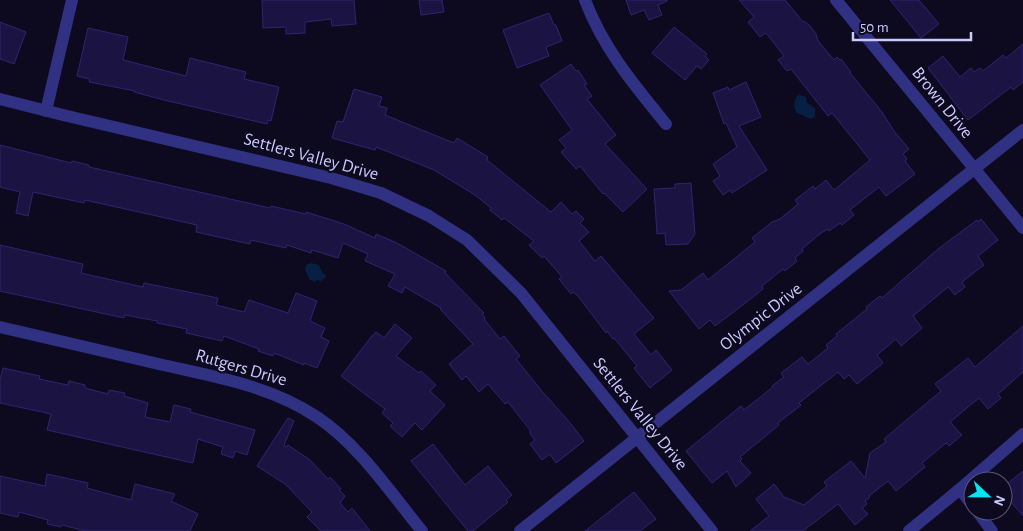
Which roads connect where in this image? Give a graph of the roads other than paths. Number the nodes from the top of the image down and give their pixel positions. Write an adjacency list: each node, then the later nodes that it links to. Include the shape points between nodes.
1 (72, 0): 5 (street)
2 (585, 0): 6 (street, via 616,60)
3 (836, 0): 8 (street, Brown Drive)
4 (0, 99): 5 (street, Settlers Valley Drive)
5 (46, 111): 12 (street, Settlers Valley Drive, via 331,178 381,193 429,216 467,240 521,293)
6 (666, 124)
7 (1023, 130): 8 (street, Olympic Drive)
8 (974, 170): 9 (street, Brown Drive); 12 (street, Olympic Drive)
9 (1023, 228)
10 (0, 327): 15 (street, Rutgers Drive, via 240,383 289,400 340,435)
11 (1023, 434): 13 (street)
12 (636, 438): 16 (street, Olympic Drive); 17 (street, Settlers Valley Drive)
13 (960, 489): 14 (street); 18 (street)
14 (963, 493)
15 (422, 531)
16 (520, 531)
17 (712, 531)
18 (909, 531)

